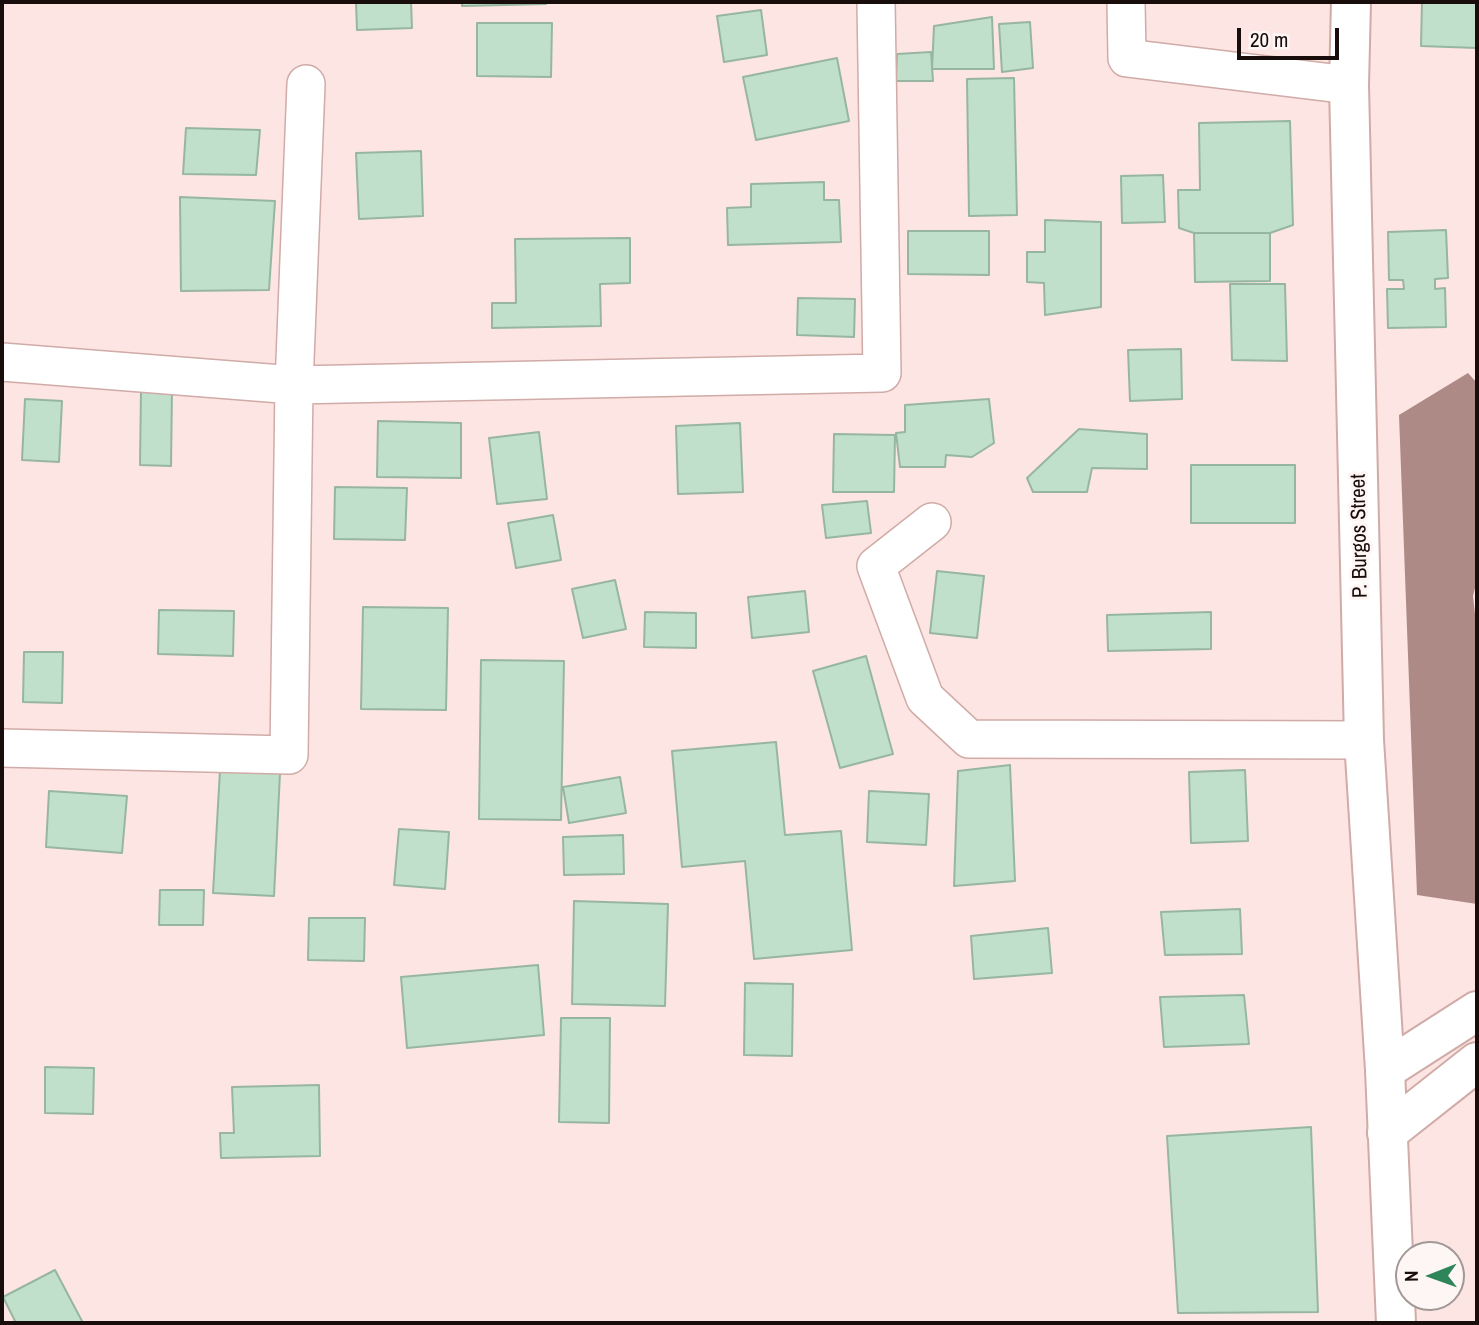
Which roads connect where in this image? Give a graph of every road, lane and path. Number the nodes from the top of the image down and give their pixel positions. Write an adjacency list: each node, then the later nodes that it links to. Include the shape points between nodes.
1 (876, 2): 7 (street, via 882,373)
2 (1126, 2): 5 (street, via 1127,58)
3 (1350, 2): 5 (main road, P. Burgos Street)
4 (306, 85): 7 (street)
5 (1349, 85): 9 (main road, P. Burgos Street)
6 (2, 362): 7 (street)
7 (295, 385): 10 (street, via 289,755)
8 (932, 522): 9 (street, via 876,566 925,698 969,739)
9 (1364, 740): 13 (main road, P. Burgos Street)
10 (2, 748)
11 (1477, 1011): 13 (main road)
12 (1477, 1062): 14 (main road)
13 (1385, 1070): 14 (main road, P. Burgos Street)
14 (1387, 1133): 15 (main road, P. Burgos Street)
15 (1396, 1323)

